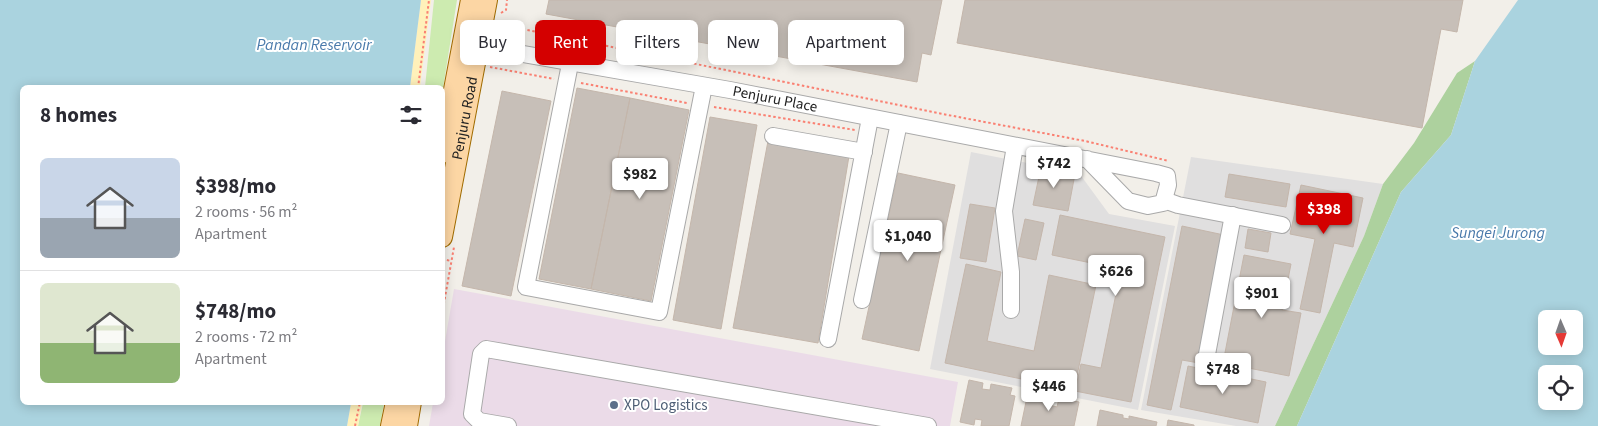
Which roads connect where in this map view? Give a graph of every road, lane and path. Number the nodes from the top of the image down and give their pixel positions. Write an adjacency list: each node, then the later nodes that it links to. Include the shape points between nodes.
1 (428, 0): 12 (path)
2 (471, 0): 4 (main road, Penjuru Road)
3 (487, 0): 5 (main road, Penjuru Road)
4 (471, 20)
5 (481, 20)
6 (468, 65): 18 (main road, Penjuru Road)
7 (470, 65): 24 (main road, Penjuru Road)
8 (514, 65): 11 (path)
9 (570, 65): 11 (street)
10 (576, 65): 13 (street, Penjuru Place)
11 (566, 81): 14 (path); 14 (street, via 526,287 659,312)
12 (418, 85)
13 (704, 86): 14 (street); 16 (street, Penjuru Place)
14 (701, 105): 16 (path)
15 (899, 123): 16 (street, Penjuru Place); 19 (street, Penjuru Place); 28 (street)
16 (869, 125): 20 (street)
17 (773, 136): 20 (street)
18 (445, 143)
19 (1015, 146): 21 (street, Penjuru Place); 29 (street, via 1004,211 1011,272)
20 (864, 152): 30 (street)
21 (1086, 160): 22 (street, via 1128,201 1148,206); 22 (street, Penjuru Place, via 1167,176)
22 (1164, 200): 23 (street)
23 (1234, 215): 25 (street); 31 (street)
24 (445, 218)
25 (1282, 225)
26 (445, 260): 27 (path)
27 (452, 261)
28 (862, 300)
29 (1011, 310)
30 (828, 339)
31 (1205, 365)
32 (359, 405): 35 (path)
33 (395, 405): 36 (main road)
34 (410, 405): 37 (main road)
35 (355, 426)
36 (391, 426)
37 (407, 426)
38 (508, 426): 39 (street, via 479,421 472,414 481,354 486,348)
39 (928, 426)

